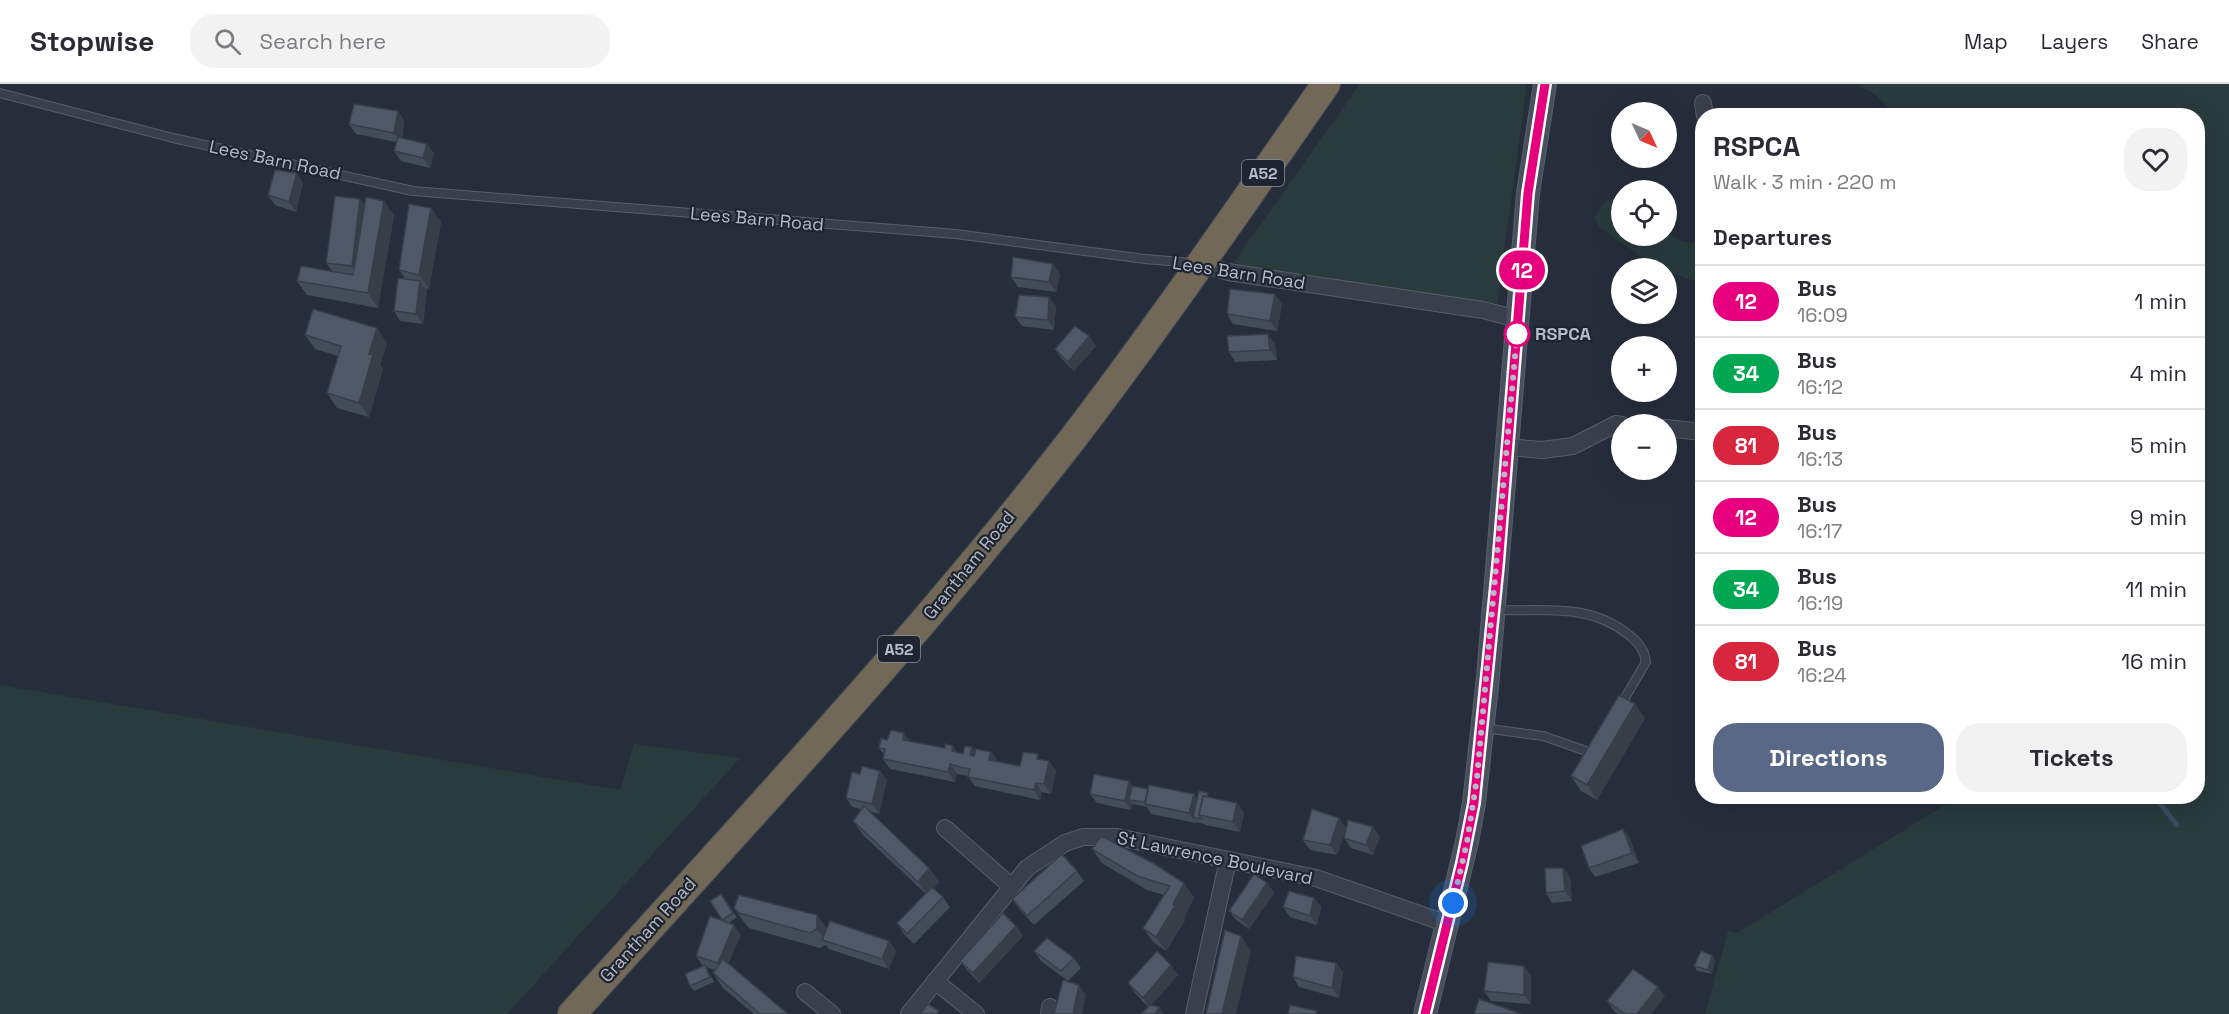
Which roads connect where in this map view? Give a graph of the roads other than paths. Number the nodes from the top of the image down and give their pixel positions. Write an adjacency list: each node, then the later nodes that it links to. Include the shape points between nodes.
1 (1326, 84): 4 (highway, Grantham Road / A52)
2 (1545, 84): 5 (street, via 1528,193)
3 (0, 93): 4 (lane, Lees Barn Road, via 173,138 413,191 956,234)
4 (1202, 264): 5 (street, Lees Barn Road, via 1228,272 1483,310); 20 (highway, Grantham Road / A52, via 1073,438 924,622)
5 (1518, 319): 9 (street)
6 (1611, 427): 9 (street, via 1573,446 1542,450)
7 (1677, 429): 8 (street)
8 (1695, 431)
9 (1508, 447): 10 (street)
10 (1494, 610): 11 (lane, via 1577,611 1607,621 1633,638 1643,650 1646,662); 12 (street)
11 (1615, 715)
12 (1482, 728): 13 (lane, via 1543,736 1591,757); 17 (street, via 1467,842)
13 (1598, 744)
14 (945, 828): 16 (street)
15 (1228, 861): 16 (street, St Lawrence Boulevard, via 1117,837 1083,837 1052,850); 17 (street, St Lawrence Boulevard, via 1316,878); 24 (street)
16 (1011, 886): 18 (street, St Lawrence Boulevard)
17 (1448, 924): 25 (street)
18 (935, 981): 22 (street, St Lawrence Boulevard); 23 (street)
19 (805, 992): 21 (street)
20 (572, 1014)
21 (832, 1014)
22 (909, 1014)
23 (976, 1014)
24 (1194, 1014)
25 (1425, 1014)

